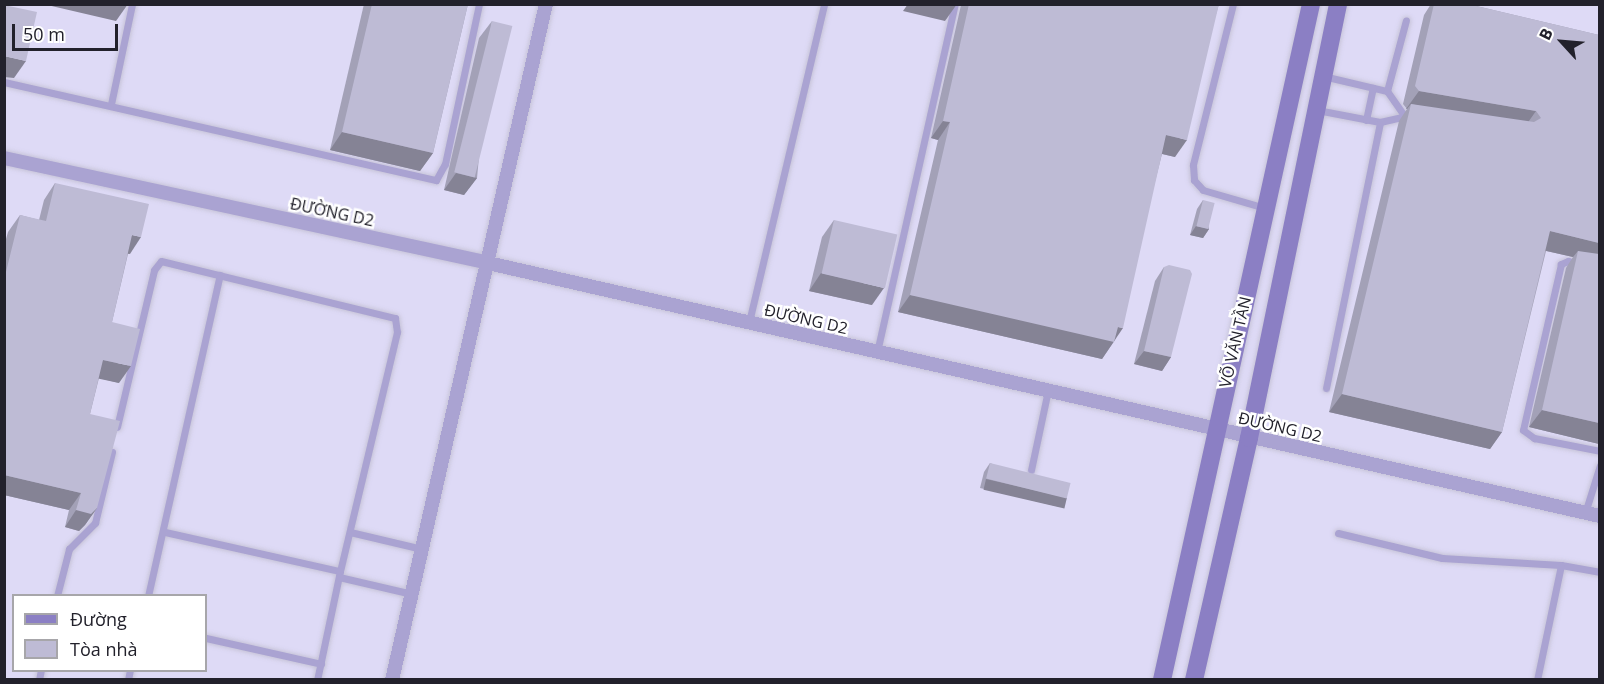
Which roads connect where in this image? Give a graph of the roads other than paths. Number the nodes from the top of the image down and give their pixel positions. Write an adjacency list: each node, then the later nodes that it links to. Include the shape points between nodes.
1 (132, 4): 14 (lane)
2 (479, 4): 14 (lane, via 445,164 436,180)
3 (546, 4): 22 (street)
4 (824, 4): 25 (lane)
5 (955, 4): 26 (lane)
6 (1233, 4): 21 (lane, via 1193,165 1194,180 1203,190)
7 (1311, 4): 21 (street, VÕ VĂN TẦN)
8 (1338, 4): 10 (street, VÕ VĂN TẦN)
9 (1406, 20): 13 (lane)
10 (1322, 75): 12 (lane); 15 (street, VÕ VĂN TẦN)
11 (4, 82): 14 (lane)
12 (1374, 88): 13 (lane); 18 (lane)
13 (1387, 91): 16 (lane)
14 (111, 104)
15 (1315, 110): 18 (lane); 30 (street, VÕ VĂN TẦN, via 1304,180)
16 (1403, 114): 17 (lane); 19 (lane)
17 (1425, 117)
18 (1366, 120): 19 (lane)
19 (1380, 122): 27 (lane)
20 (4, 158): 22 (street, ĐƯỜNG D2)
21 (1265, 208): 29 (street, VÕ VĂN TẦN)
22 (488, 262): 25 (street, ĐƯỜNG D2); 39 (street)
23 (1584, 265): 31 (lane, via 1568,261 1561,264 1523,430 1534,438)
24 (220, 275): 36 (lane); 37 (lane, via 395,318 397,332); 43 (lane, via 157,263 95,523 69,549)
25 (749, 322): 26 (street, ĐƯỜNG D2)
26 (877, 352): 28 (street, ĐƯỜNG D2)
27 (1326, 388)
28 (1048, 390): 29 (street, ĐƯỜNG D2); 33 (lane)
29 (1215, 429): 30 (street, ĐƯỜNG D2); 50 (street, VÕ VĂN TẦN)
30 (1249, 438): 34 (street, ĐƯỜNG D2); 51 (street, VÕ VĂN TẦN)
31 (1599, 451)
32 (1599, 465): 34 (lane)
33 (1031, 470)
34 (1585, 513): 35 (street, ĐƯỜNG D2)
35 (1599, 516)
36 (165, 532): 42 (lane); 44 (lane)
37 (350, 532): 39 (lane); 42 (lane)
38 (1338, 532): 40 (lane, via 1442,558)
39 (422, 549): 45 (street)
40 (1561, 565): 41 (lane); 52 (lane)
41 (1599, 572)
42 (340, 574): 45 (lane); 47 (lane)
43 (58, 594)
44 (149, 594)
45 (412, 594): 49 (street)
46 (207, 638): 47 (lane)
47 (321, 664): 48 (lane)
48 (318, 680)
49 (392, 680)
50 (1162, 680)
51 (1194, 680)
52 (1537, 680)

